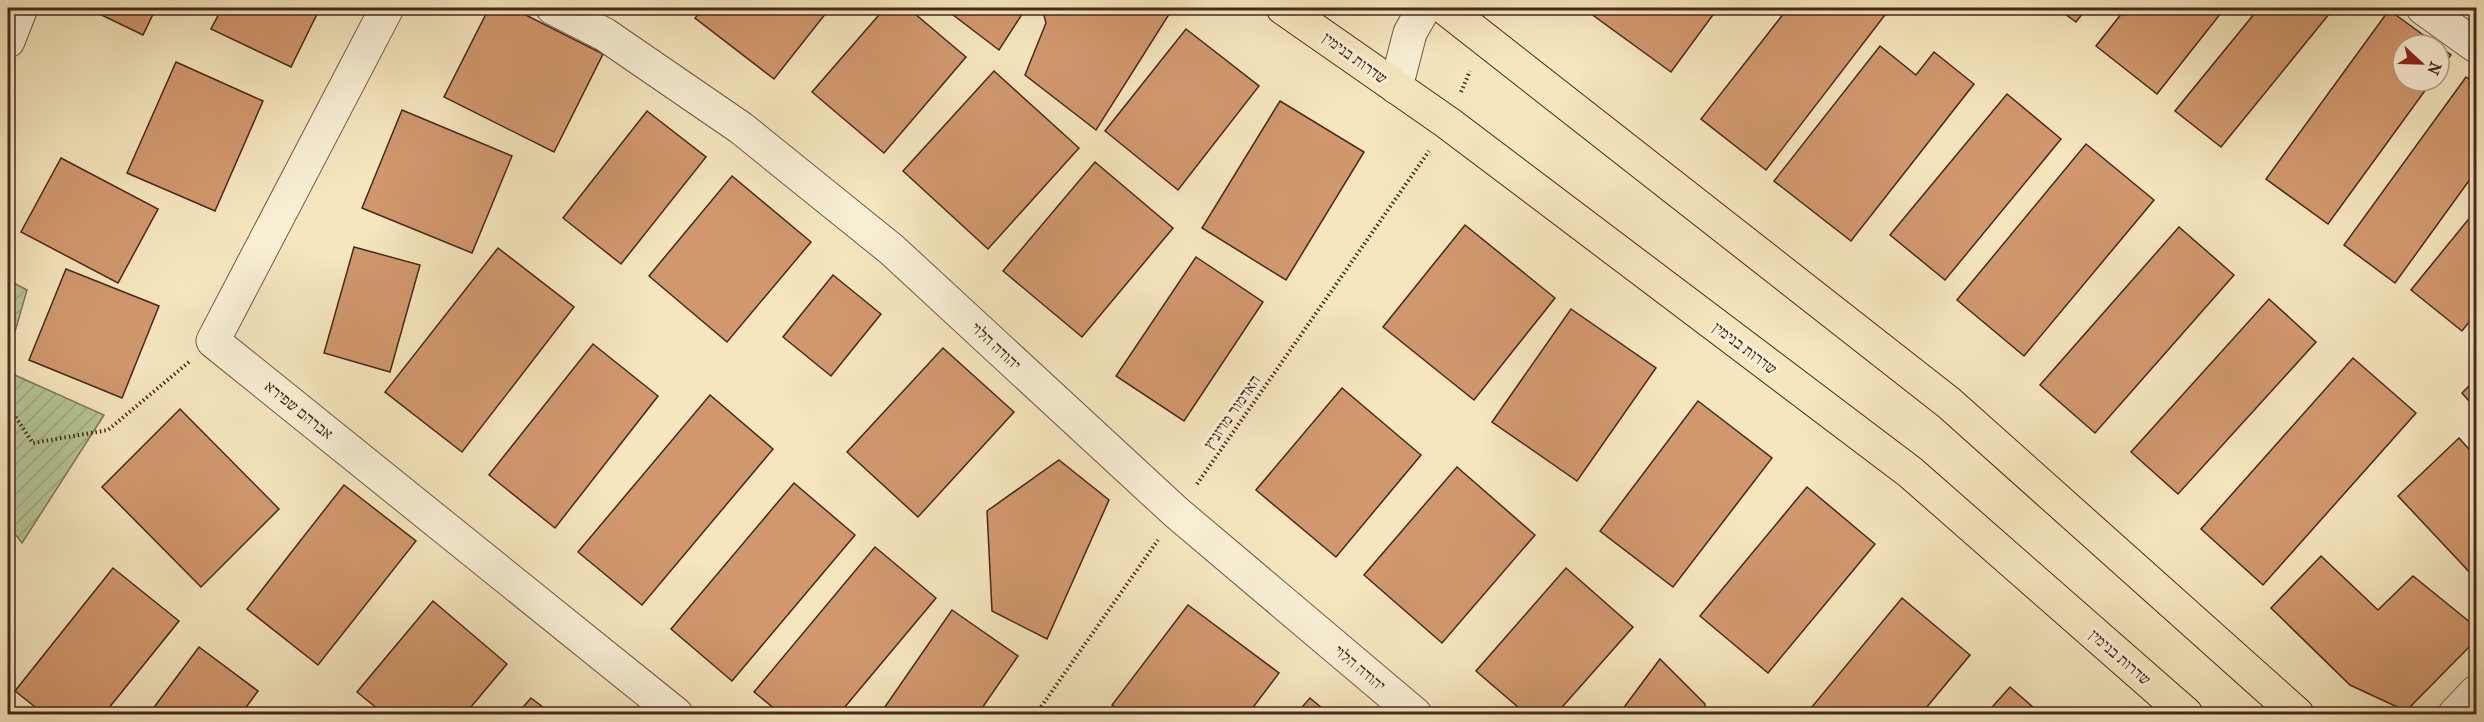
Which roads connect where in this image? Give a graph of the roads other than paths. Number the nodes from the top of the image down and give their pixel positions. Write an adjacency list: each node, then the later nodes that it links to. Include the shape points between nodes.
1 (21, 8): 8 (street)
2 (387, 8): 13 (street, אברהם שפירא, via 213,341)
3 (553, 8): 14 (street, יהודה הלוי, via 604,34 741,128 891,249 1177,513)
4 (1283, 8): 10 (main road, שדרות בנימין)
5 (1424, 8): 10 (street, via 1410,33)
6 (1445, 8): 15 (main road, via 1949,403)
7 (2423, 8): 9 (street)
8 (8, 41)
9 (2476, 46)
10 (1396, 87): 12 (main road, שדרות בנימין, via 1910,472)
11 (2476, 692): 16 (street)
12 (2179, 712)
13 (676, 714)
14 (1415, 714)
15 (2297, 714)
16 (2455, 714)

